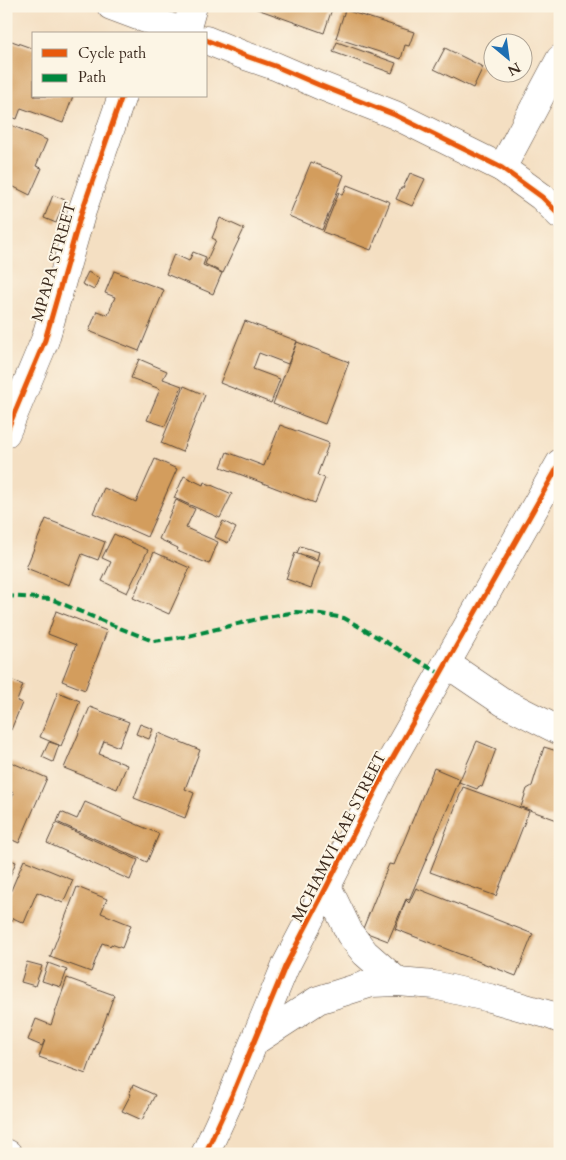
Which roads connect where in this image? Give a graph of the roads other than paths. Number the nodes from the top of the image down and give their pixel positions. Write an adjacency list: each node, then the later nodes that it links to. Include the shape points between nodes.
1 (111, 6): 2 (street)
2 (141, 26): 3 (street)
3 (194, 28)
4 (208, 36): 7 (street, via 243,55 395,115)
5 (560, 59): 7 (street)
6 (121, 98): 9 (street, MPAPA STREET, via 82,210 45,340)
7 (502, 168): 8 (street, via 542,197)
8 (560, 215)
9 (6, 433)
10 (560, 463): 11 (street, MCHAMVI KAE STREET)
11 (447, 664): 12 (street, via 503,702); 13 (street, MCHAMVI KAE STREET, via 386,770)
12 (560, 731)
13 (326, 886): 14 (street, via 350,934 365,953); 16 (street, MCHAMVI KAE STREET, via 285,967)
14 (398, 982): 15 (street, via 434,985); 16 (street, via 372,983 318,1000)
15 (560, 1019)
16 (255, 1041): 17 (street, MCHAMVI KAE STREET)
17 (205, 1154)

